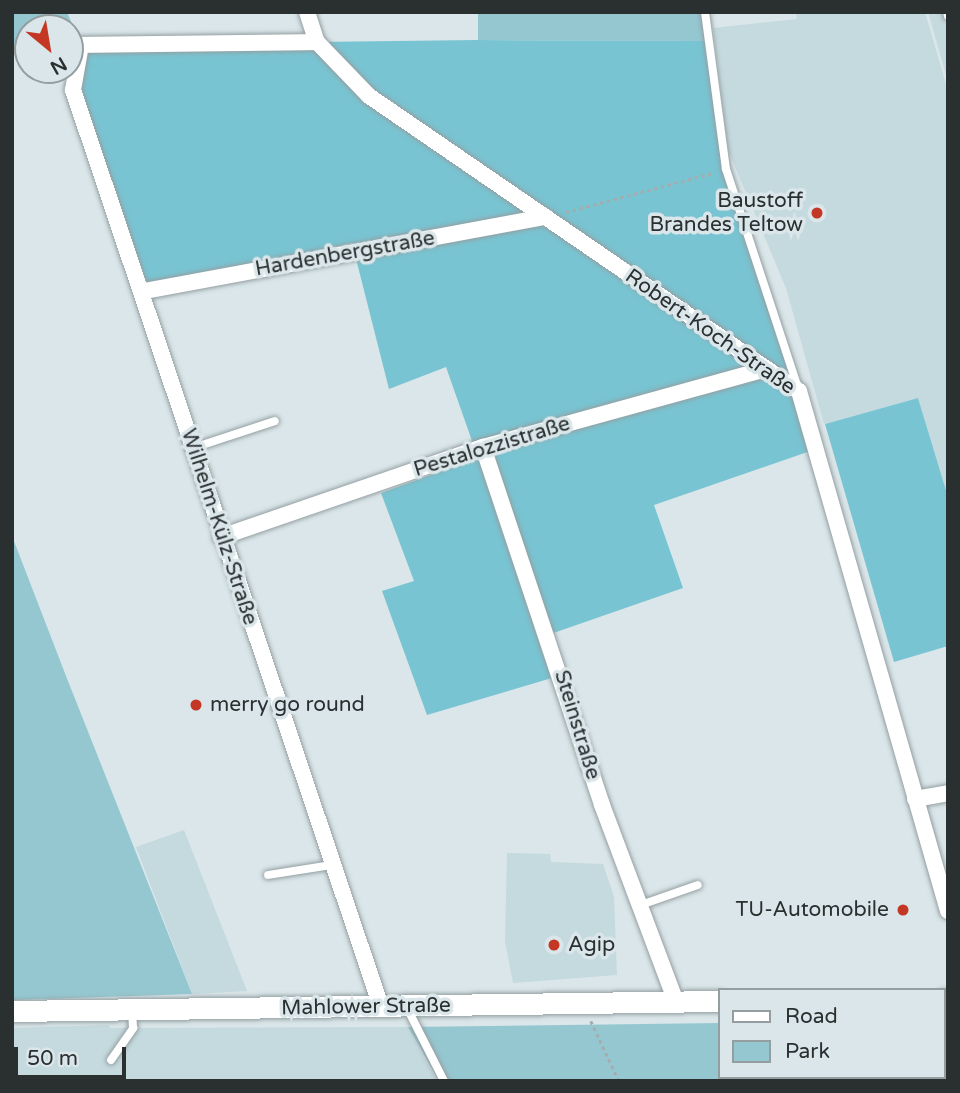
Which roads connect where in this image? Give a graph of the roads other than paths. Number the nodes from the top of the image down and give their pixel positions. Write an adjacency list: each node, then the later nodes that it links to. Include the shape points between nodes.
1 (307, 12): 3 (street, Robert-Koch-Straße)
2 (705, 12): 7 (lane, via 726,169)
3 (317, 42): 4 (street, Robert-Koch-Straße, via 369,96); 5 (street, Wilhelm-Külz-Straße, via 81,45 73,90)
4 (545, 217): 5 (street, Hardenbergstraße); 6 (street, Robert-Koch-Straße)
5 (145, 291): 10 (street, Wilhelm-Külz-Straße)
6 (766, 369): 7 (street, Robert-Koch-Straße); 9 (street, Pestalozzistraße)
7 (799, 391): 13 (street, Robert-Koch-Straße)
8 (275, 421): 10 (lane)
9 (484, 447): 11 (street, Pestalozzistraße); 17 (street, Steinstraße, via 603,806)
10 (193, 448): 11 (street, Wilhelm-Külz-Straße)
11 (221, 537): 14 (street, Wilhelm-Külz-Straße)
12 (948, 793): 13 (street)
13 (915, 799): 18 (street, Robert-Koch-Straße)
14 (332, 864): 15 (lane); 22 (street, Wilhelm-Külz-Straße)
15 (268, 875)
16 (698, 886): 17 (lane)
17 (641, 905): 20 (street, Steinstraße)
18 (948, 911)
19 (718, 1001): 20 (main road, Mahlower Straße)
20 (676, 1002): 21 (main road, Mahlower Straße)
21 (406, 1006): 22 (main road, Mahlower Straße); 26 (lane)
22 (381, 1007): 23 (main road, Mahlower Straße)
23 (132, 1010): 24 (main road, Mahlower Straße); 25 (lane, via 133,1028)
24 (12, 1011)
25 (111, 1060)
26 (444, 1081)

